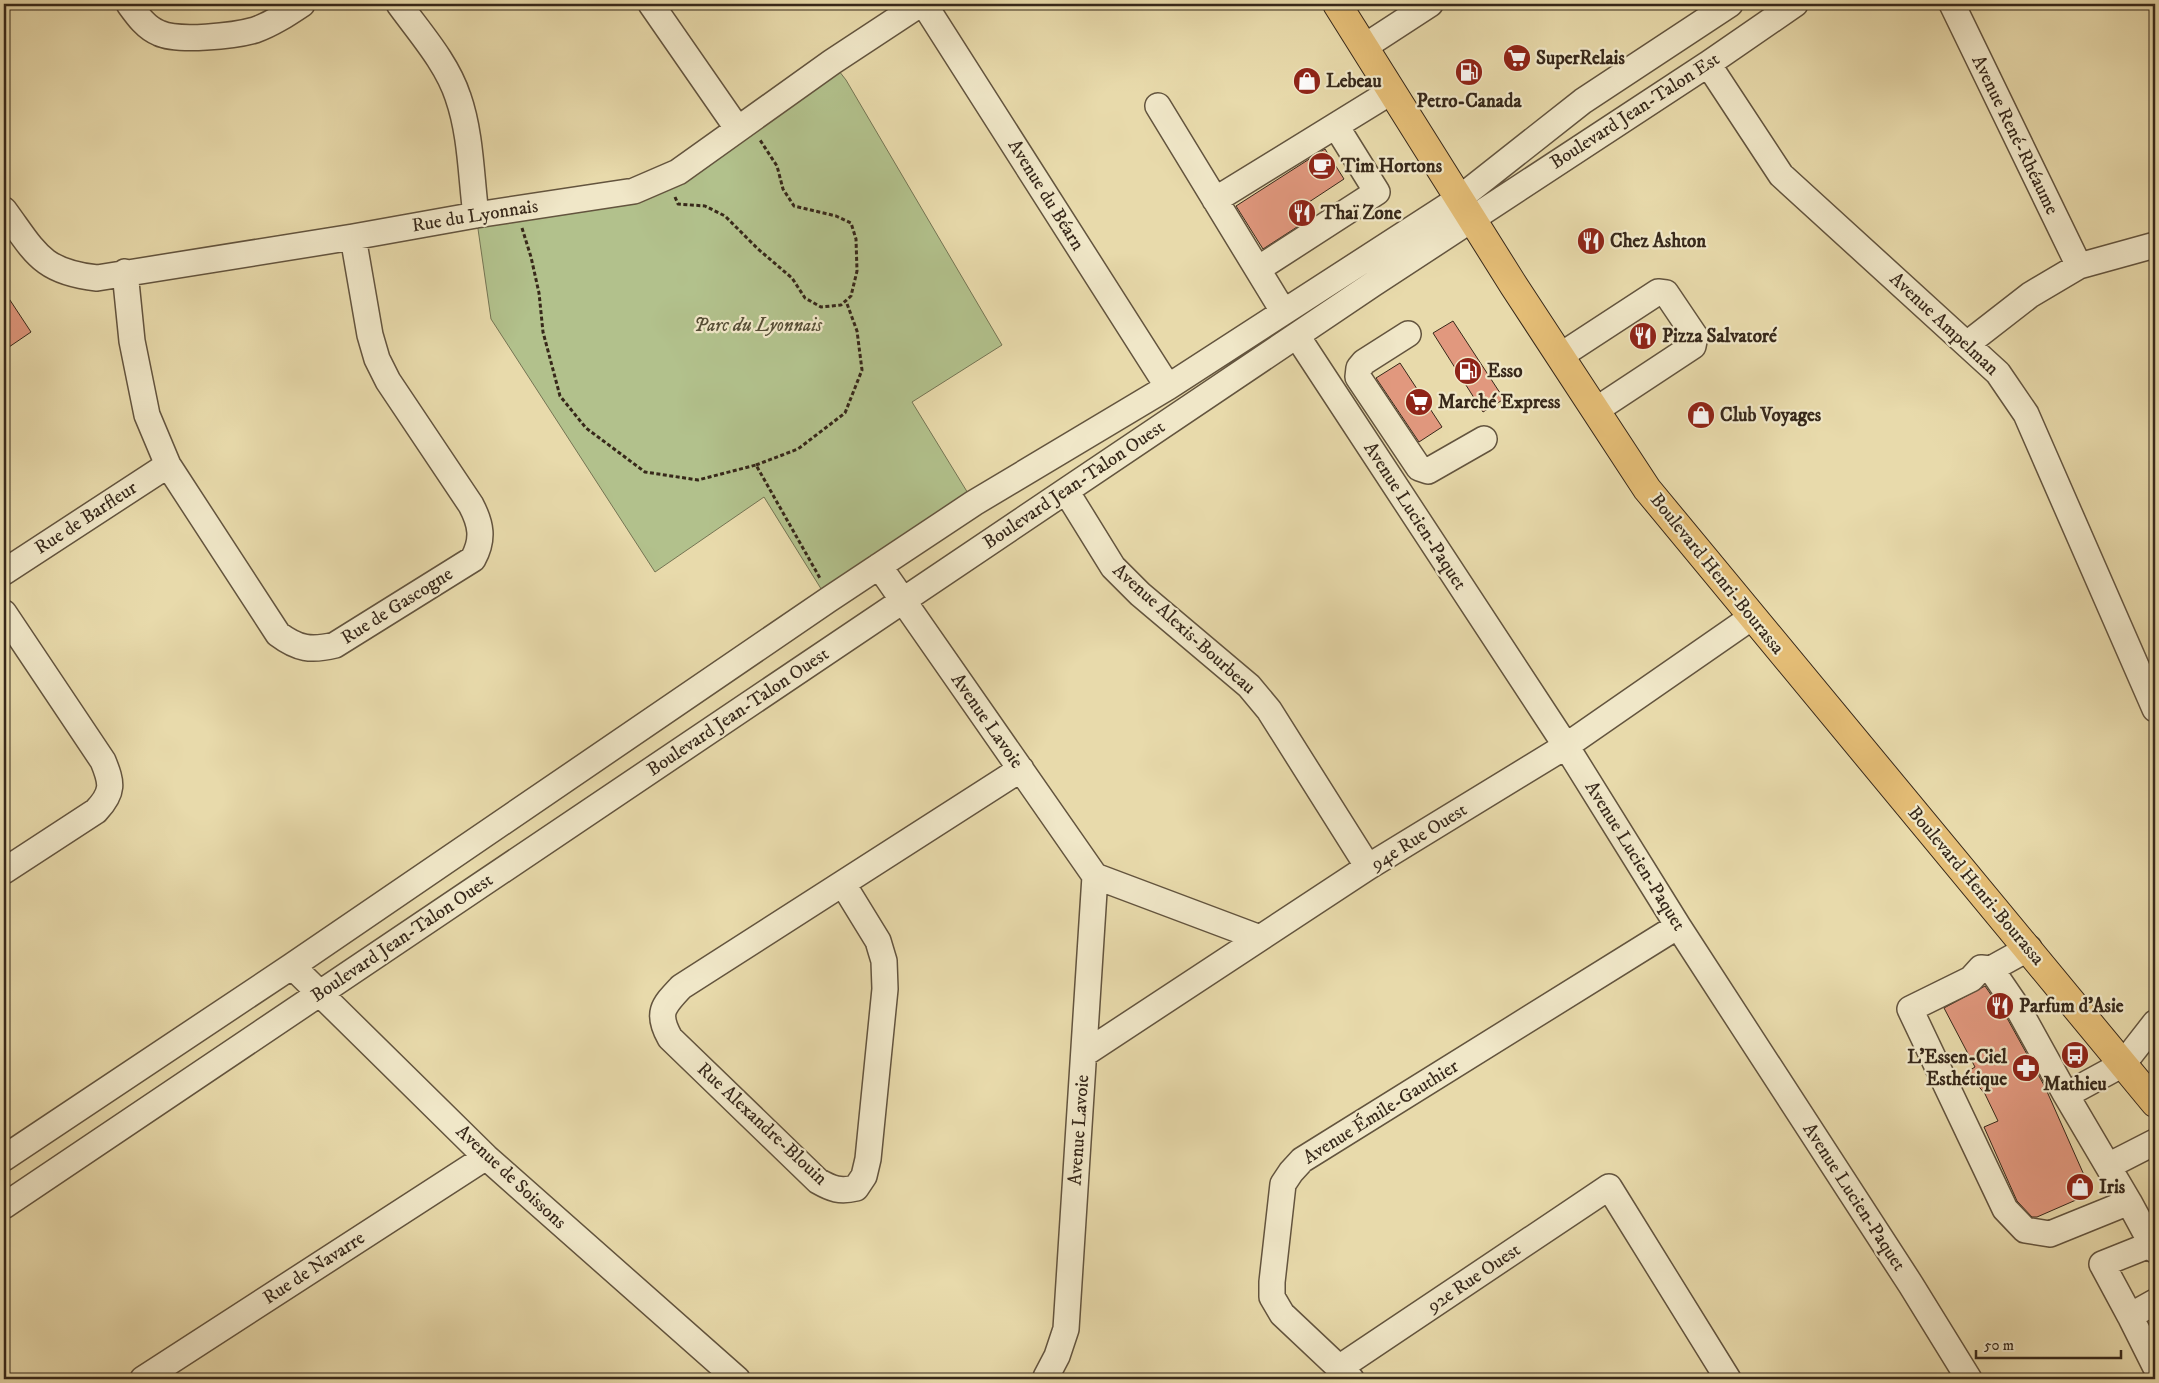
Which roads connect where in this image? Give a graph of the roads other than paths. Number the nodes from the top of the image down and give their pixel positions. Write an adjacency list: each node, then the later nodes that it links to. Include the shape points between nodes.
1 (129, 4): 2 (street, via 142,21 158,33 174,37 209,37 254,30)
2 (302, 4)
3 (399, 4): 20 (street, via 443,66 458,97 466,132)
4 (651, 4): 15 (street)
5 (922, 4): 15 (street, Rue du Lyonnais); 31 (street, Avenue du Béarn)
6 (1337, 4): 11 (main road, Boulevard Henri-Bourassa)
7 (1430, 4): 11 (street)
8 (1730, 4): 18 (street, Boulevard Jean-Talon Est, via 1583,101)
9 (1795, 4): 12 (street, Boulevard Jean-Talon Est)
10 (1952, 4): 23 (street, Avenue René-Rhéaume)
11 (1364, 47): 13 (main road, Boulevard Henri-Bourassa)
12 (1708, 64): 18 (street, Boulevard Jean-Talon Est); 29 (street, Avenue Ampelman, via 1781,175)
13 (1392, 91): 16 (street); 18 (main road, Boulevard Henri-Bourassa)
14 (1158, 106): 17 (street)
15 (742, 125): 20 (street, Rue du Lyonnais, via 678,172 634,191)
16 (1336, 126): 17 (street); 24 (street, via 1377,192)
17 (1216, 200): 24 (street)
18 (1466, 208): 26 (street, Boulevard Jean-Talon Ouest); 28 (street, Boulevard Jean-Talon Ouest); 30 (main road, Boulevard Henri-Bourassa)
19 (4, 210): 25 (street, Rue du Lyonnais, via 37,254 53,268 72,275 97,278)
20 (476, 215): 21 (street, Rue du Lyonnais)
21 (353, 237): 25 (street, Rue du Lyonnais); 34 (street, Rue de Gascogne, via 377,359 478,519 480,546 473,559 336,645 319,649 292,644 278,634)
22 (2155, 245): 23 (street)
23 (2079, 266): 29 (street, via 2030,295)
24 (1258, 269): 26 (street)
25 (125, 272): 34 (street, Rue de Gascogne, via 132,341 147,415)
26 (1283, 311): 31 (street, Boulevard Jean-Talon Ouest)
27 (1408, 334): 33 (street, via 1364,362 1358,377 1419,468 1428,471)
28 (1297, 336): 35 (street, Boulevard Jean-Talon Ouest); 42 (street, Avenue Lucien-Paquet)
29 (1968, 344): 41 (street, Avenue Ampelman, via 1998,373 2026,414)
30 (1560, 356): 32 (main road, Boulevard Henri-Bourassa); 32 (street, via 1658,292 1666,293 1695,336 1693,346)
31 (1168, 387): 36 (street, Boulevard Jean-Talon Ouest, via 974,503)
32 (1596, 410): 40 (main road, Boulevard Henri-Bourassa, via 1647,489)
33 (1484, 439)
34 (168, 465): 37 (street, Rue de Barfleur)
35 (1066, 490): 38 (street, Boulevard Jean-Talon Ouest); 44 (street, Avenue Alexis-Bourbeau, via 1114,567 1140,594 1249,686 1269,710)
36 (879, 566): 38 (street, Avenue Lavoie); 51 (street, Boulevard Jean-Talon Ouest)
37 (4, 572)
38 (903, 601): 43 (street, Avenue Lavoie); 53 (street, Boulevard Jean-Talon Ouest)
39 (4, 613): 45 (street, via 103,761 110,790 96,811)
40 (1752, 617): 42 (street, 94e Rue Ouest); 50 (main road, Boulevard Henri-Bourassa)
41 (2155, 709)
42 (1566, 746): 44 (street, 94e Rue Ouest); 48 (street, Avenue Lucien-Paquet)
43 (1021, 769): 46 (street, Avenue Lavoie); 47 (street, Rue Alexandre-Blouin)
44 (1368, 867): 49 (street, 94e Rue Ouest)
45 (4, 870)
46 (1095, 876): 49 (street); 55 (street, Avenue Lavoie)
47 (843, 884): 47 (street, Rue Alexandre-Blouin, via 681,987 661,1013 670,1038 818,1181 843,1191 856,1188 864,1176 868,1159 885,989 884,961 878,941)
48 (1678, 926): 69 (street, Avenue Émile-Gauthier, via 1302,1160 1291,1172 1283,1184 1272,1297 1282,1314); 74 (street, Avenue Lucien-Paquet, via 1912,1285)
49 (1260, 938): 55 (street, 94e Rue Ouest)
50 (2029, 948): 52 (street); 56 (main road, Boulevard Henri-Bourassa)
51 (292, 966): 53 (street, Avenue de Soissons); 61 (street, Boulevard Jean-Talon Ouest)
52 (1991, 969): 57 (street, via 2019,1010); 63 (street, via 1981,968 1971,979 1910,1009 2005,1209 2024,1230 2050,1234)
53 (321, 993): 60 (street, Avenue de Soissons); 64 (street, Boulevard Jean-Talon Ouest)
54 (2155, 1023): 56 (street)
55 (1084, 1054): 70 (street, Avenue Lavoie, via 1066,1329 1058,1356)
56 (2123, 1064): 57 (street); 58 (main road, Boulevard Henri-Bourassa)
57 (2066, 1094): 62 (street)
58 (2155, 1103)
59 (2155, 1142): 62 (street)
60 (486, 1157): 71 (street, Rue de Navarre); 72 (street, Avenue de Soissons)
61 (4, 1158)
62 (2108, 1166): 63 (street)
63 (2129, 1202): 65 (street)
64 (4, 1206)
65 (2154, 1247): 67 (street, via 2102,1264)
66 (2155, 1302): 67 (street)
67 (2130, 1316): 68 (street)
68 (2155, 1366)
69 (1345, 1374): 73 (street, 92e Rue Ouest, via 1609,1187)
70 (1046, 1378)
71 (143, 1379)
72 (737, 1379)
73 (1728, 1379)
74 (1969, 1379)

